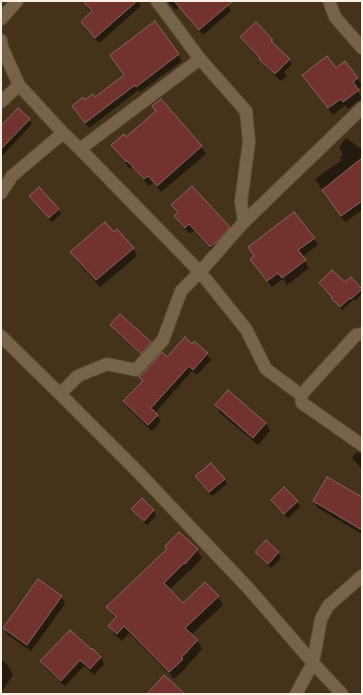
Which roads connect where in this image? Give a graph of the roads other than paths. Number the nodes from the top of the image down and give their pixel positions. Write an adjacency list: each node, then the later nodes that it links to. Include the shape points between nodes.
1 (17, 1): 4 (street)
2 (157, 1): 7 (street)
3 (329, 1): 6 (street, via 335,17)
4 (1, 19)
5 (1, 40): 8 (street)
6 (362, 48)
7 (200, 59): 12 (street); 14 (street, via 246,111 249,142 241,202)
8 (19, 85): 9 (street); 11 (street)
9 (1, 102)
10 (362, 108): 14 (street)
11 (63, 133): 12 (street); 13 (street, via 12,176)
12 (80, 149): 15 (street)
13 (1, 193)
14 (244, 222): 15 (street)
15 (200, 272): 18 (street, via 181,291 163,340 136,370 107,364 78,376); 19 (street, via 246,329 266,369)
16 (362, 334): 19 (street, via 356,335)
17 (1, 336): 18 (street)
18 (60, 394): 22 (street, via 250,590)
19 (301, 395): 20 (street, via 302,403)
20 (362, 445)
21 (362, 576): 22 (street, via 328,606 321,619)
22 (313, 663): 23 (street); 24 (street)
23 (296, 694)
24 (342, 694)

